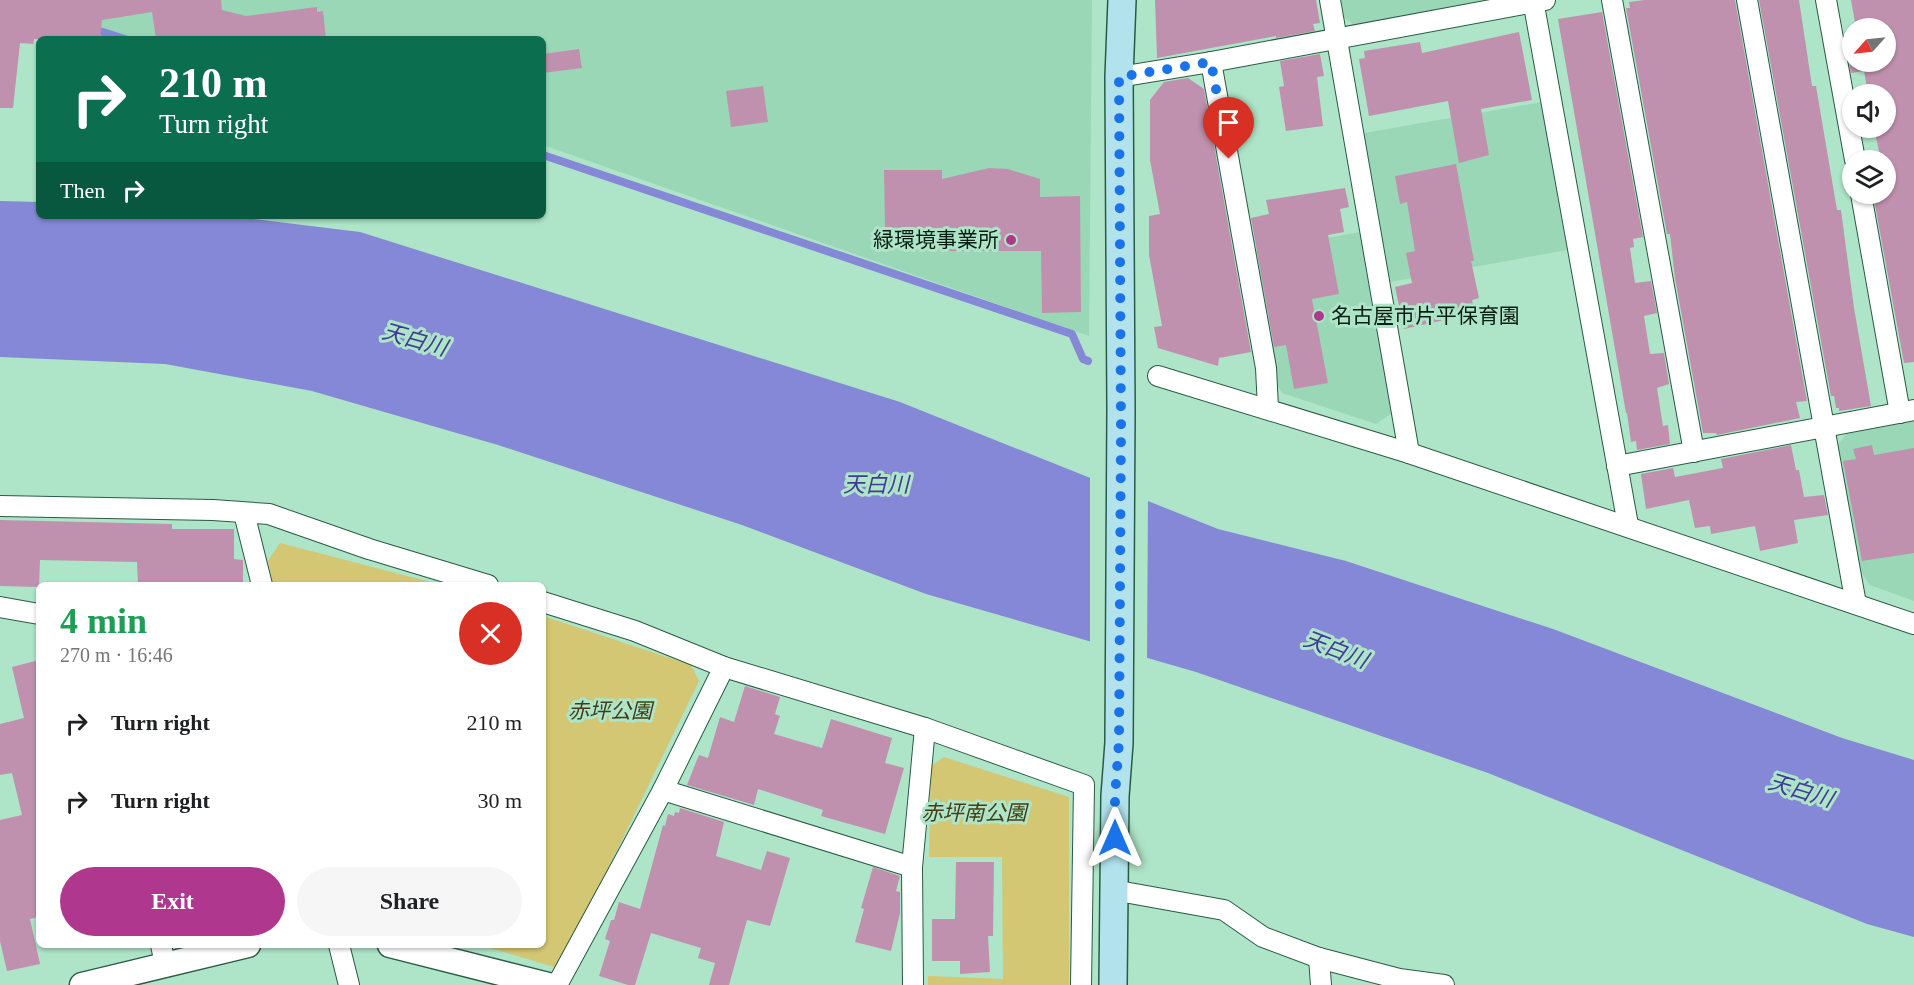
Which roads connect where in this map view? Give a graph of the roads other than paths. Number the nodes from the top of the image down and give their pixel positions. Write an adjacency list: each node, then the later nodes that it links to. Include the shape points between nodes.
1 (1122, 0): 9 (main road)
2 (1330, 0): 7 (street)
3 (1612, 0): 16 (street)
4 (1747, 0): 15 (street)
5 (1826, 0): 10 (street)
6 (1538, 1): 7 (street); 18 (street)
7 (1337, 39): 8 (street); 17 (street)
8 (1211, 62): 9 (street); 13 (street, via 1266,368)
9 (1119, 77): 33 (main road, via 1121,419)
10 (1853, 150)
11 (1863, 204): 14 (street)
12 (1158, 376): 13 (street)
13 (1268, 408): 17 (street)
14 (1907, 412): 15 (street)
15 (1824, 427): 16 (street); 25 (street)
16 (1694, 452): 18 (street)
17 (1409, 453): 21 (street)
18 (1617, 466): 21 (street)
19 (0, 506): 20 (street)
20 (244, 513): 22 (street); 23 (street, via 268,514)
21 (1628, 525): 25 (street)
22 (261, 582)
23 (478, 582)
24 (546, 603): 29 (street, via 635,631)
25 (1856, 604): 28 (street)
26 (0, 607): 27 (street)
27 (36, 613)
28 (1914, 624)
29 (724, 667): 30 (street); 31 (street)
30 (926, 728): 32 (street); 44 (street, via 1084,785)
31 (663, 790): 32 (street); 42 (street)
32 (912, 867): 43 (street)
33 (1113, 890): 38 (street, via 1224,910 1263,937); 45 (main road)
34 (222, 948): 37 (street)
35 (340, 948): 40 (street)
36 (402, 948): 41 (street)
37 (163, 955): 39 (street)
38 (1319, 958): 46 (street); 47 (street, via 1399,979)
39 (82, 985)
40 (349, 985)
41 (548, 985)
42 (557, 985)
43 (913, 985)
44 (1081, 985)
45 (1113, 985)
46 (1321, 985)
47 (1444, 985)

